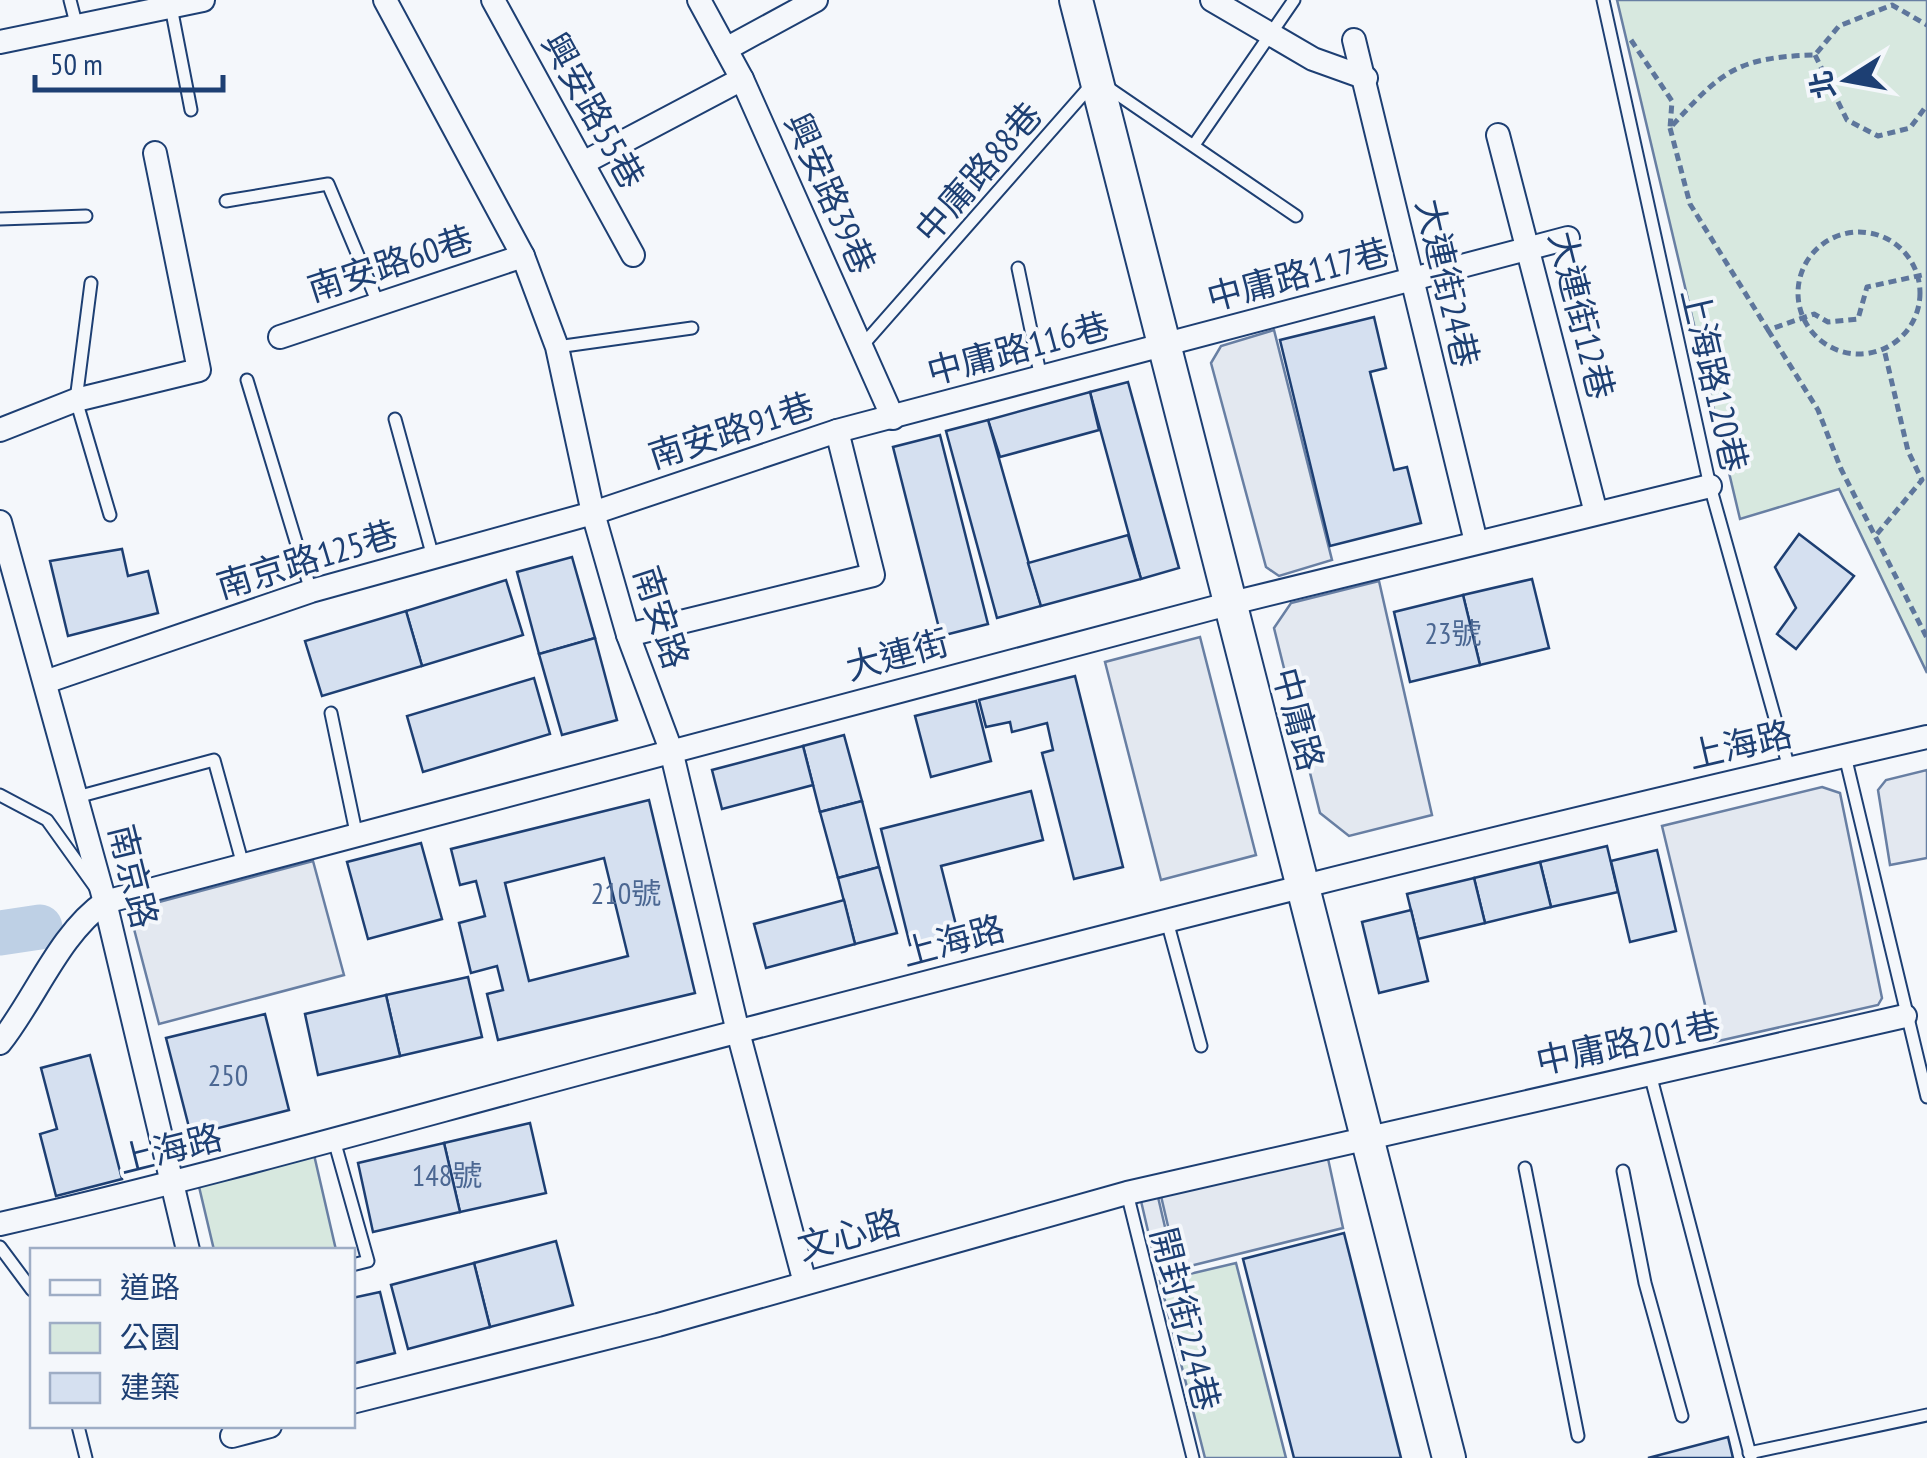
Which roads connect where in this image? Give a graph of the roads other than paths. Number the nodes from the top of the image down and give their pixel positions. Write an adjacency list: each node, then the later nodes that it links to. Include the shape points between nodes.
1 (70, 0): 12 (lane)
2 (201, 0): 11 (street)
3 (386, 0): 32 (street, 南安路)
4 (493, 0): 24 (street, 興安路55巷)
5 (699, 0): 16 (street, 興安路39巷)
6 (816, 0): 16 (street)
7 (1076, 0): 18 (street, 中庸路)
8 (1212, 0): 13 (street)
9 (1294, 0): 13 (lane)
10 (1602, 0): 49 (lane, 上海路120巷)
11 (171, 7): 12 (street); 20 (lane)
12 (77, 26): 15 (street)
13 (1272, 35): 17 (street); 22 (lane)
14 (1354, 40): 17 (street, 大連街24巷)
15 (0, 42)
16 (726, 49): 19 (street, 興安路39巷)
17 (1366, 78): 34 (street, 大連街24巷)
18 (1096, 79): 22 (lane); 39 (street, 中庸路); 41 (lane, 中庸路88巷)
19 (742, 80): 24 (street); 41 (street, 興安路39巷)
20 (191, 110)
21 (1498, 135): 30 (street, 大連街12巷)
22 (1194, 146): 27 (lane)
23 (155, 153): 44 (street, via 200,370)
24 (583, 163): 31 (street, 興安路55巷)
25 (226, 202): 36 (lane, via 328,184)
26 (86, 216): 28 (lane)
27 (1296, 216)
28 (0, 219)
29 (1568, 238): 30 (street, 中庸路117巷)
30 (1528, 247): 34 (street, 中庸路117巷); 51 (street, 大連街12巷)
31 (633, 255)
32 (523, 256): 36 (street, 南安路60巷); 40 (street, 南安路)
33 (1018, 268): 42 (lane)
34 (1410, 280): 39 (street, 中庸路117巷); 54 (street, 大連街24巷)
35 (91, 284): 44 (lane)
36 (378, 303): 38 (street, 南安路60巷)
37 (692, 328): 40 (lane)
38 (280, 337)
39 (1161, 346): 42 (street, 中庸路116巷); 57 (street, 中庸路)
40 (557, 347): 50 (street, 南安路)
41 (861, 347): 45 (street, 興安路39巷)
42 (1040, 378): 45 (street, 中庸路116巷)
43 (246, 380): 56 (lane)
44 (76, 400): 47 (street); 52 (lane)
45 (893, 418): 48 (street, 南安路91巷)
46 (395, 419): 55 (lane)
47 (0, 430)
48 (837, 432): 50 (street, 南安路91巷); 58 (street, via 873,576)
49 (1710, 486): 51 (street, 大連街); 64 (lane, 上海路120巷)
50 (593, 513): 55 (street, 南京路125巷); 58 (street, 南安路)
51 (1596, 513): 54 (street, 大連街)
52 (110, 515)
53 (0, 522): 59 (street, 南京路)
54 (1476, 542): 57 (street, 大連街)
55 (432, 557): 56 (street, 南京路125巷)
56 (311, 590): 59 (street, 南京路125巷)
57 (1228, 604): 62 (street, 大連街); 69 (street, 中庸路)
58 (628, 636): 62 (street, 南安路)
59 (45, 682): 66 (street, 南京路)
60 (331, 714): 67 (lane)
61 (1927, 737): 63 (street, 上海路)
62 (671, 750): 67 (street, 大連街); 73 (street, 南安路)
63 (1846, 756): 64 (street, 上海路); 72 (lane)
64 (1789, 768): 69 (street, 上海路)
65 (0, 795): 70 (lane, via 48,820)
66 (78, 797): 68 (lane, via 214,760); 70 (street, 南京路)
67 (357, 837): 68 (street, 大連街)
68 (244, 866): 70 (street, 大連街)
69 (1302, 886): 71 (street, 上海路); 78 (street, 中庸路)
70 (105, 902): 74 (street, via 83,918); 82 (street, 南京路)
71 (1167, 921): 73 (street, 上海路); 75 (lane)
72 (1905, 1016): 76 (street, 中庸路201巷); 77 (lane)
73 (738, 1032): 79 (street, 上海路); 88 (street, 南安路)
74 (0, 1043)
75 (1200, 1046)
76 (1650, 1074): 78 (street, 中庸路201巷); 97 (lane)
77 (1927, 1097)
78 (1365, 1136): 83 (street, 文心路); 100 (street, 中庸路)
79 (334, 1140): 82 (street, 上海路); 87 (lane, via 368,1261)
80 (1526, 1168): 95 (lane)
81 (1622, 1172): 92 (lane)
82 (174, 1184): 84 (street, 上海路); 86 (street, 南京路)
83 (1126, 1193): 88 (street, 文心路); 99 (lane, 開封街224巷)
84 (0, 1224)
85 (0, 1247): 89 (lane)
86 (188, 1248)
87 (355, 1264)
88 (805, 1283): 90 (street, 文心路)
89 (30, 1287)
90 (355, 1401)
91 (1927, 1415): 97 (lane)
92 (1682, 1416)
93 (78, 1428): 98 (lane)
94 (265, 1428): 96 (street)
95 (1578, 1436)
96 (232, 1440)
97 (1750, 1455)
98 (86, 1458)
99 (1192, 1458)
100 (1449, 1458)

